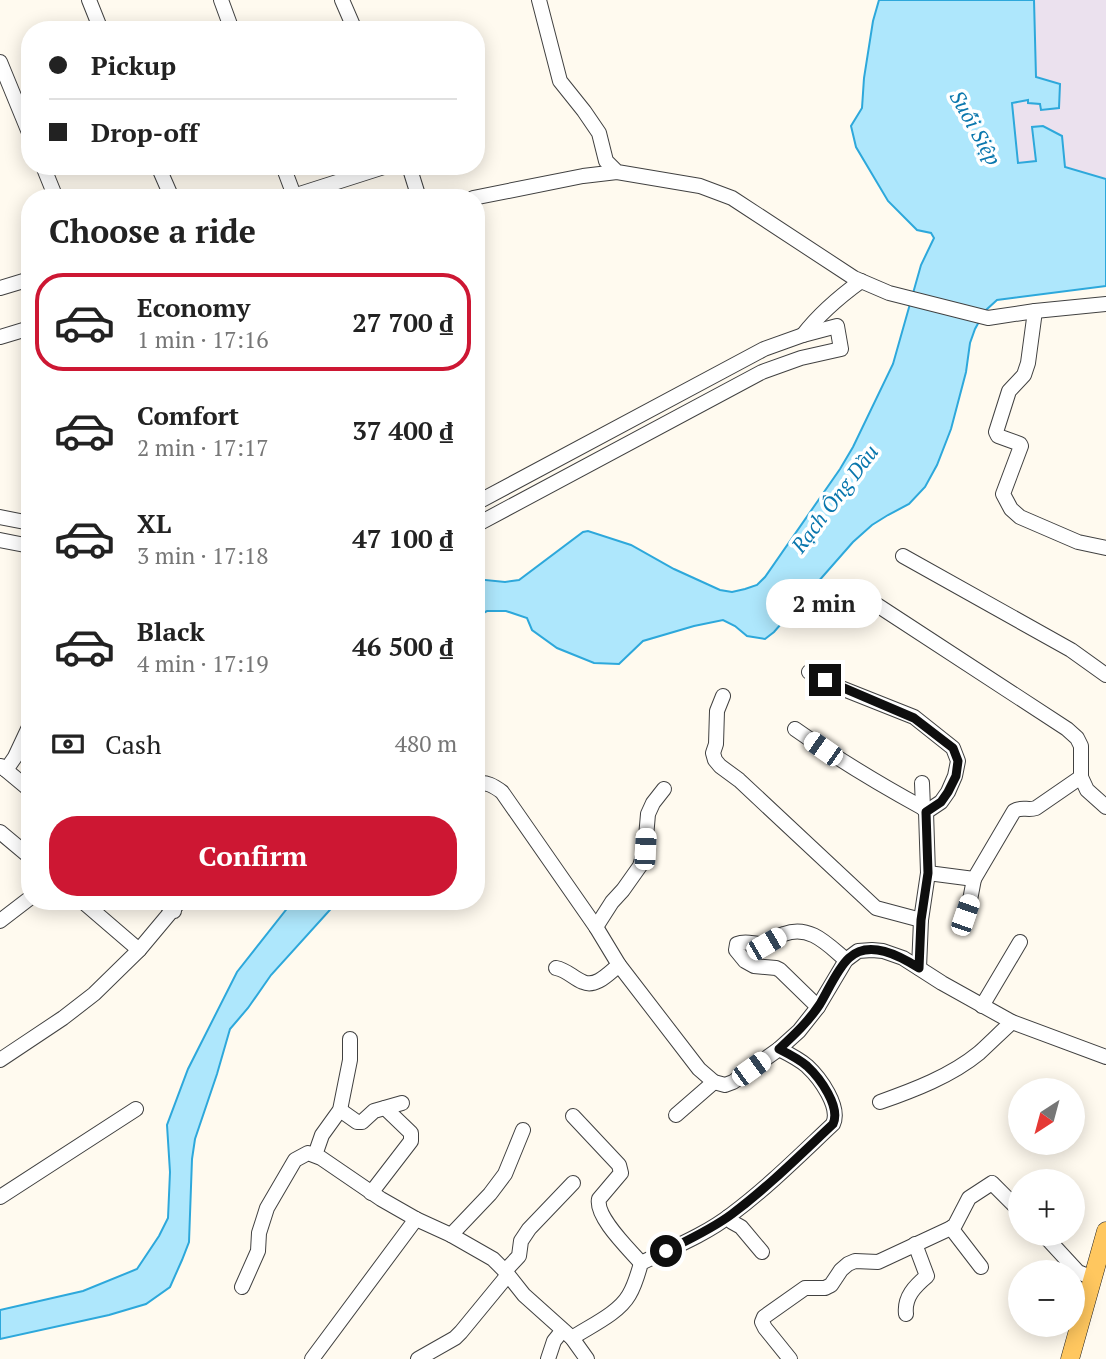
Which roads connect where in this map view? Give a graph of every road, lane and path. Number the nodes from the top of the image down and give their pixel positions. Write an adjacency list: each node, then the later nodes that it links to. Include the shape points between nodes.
1 (89, 0): 5 (street)
2 (221, 0): 6 (street)
3 (342, 0): 7 (street)
4 (539, 0): 10 (street, via 560,81 599,133 606,161)
5 (97, 21)
6 (229, 21)
7 (351, 21)
8 (0, 62): 9 (street)
9 (21, 113)
10 (617, 172): 13 (street); 14 (street, via 700,186 732,198)
11 (359, 175): 12 (street)
12 (317, 189)
13 (485, 196)
14 (861, 281): 18 (street, via 889,293 988,318); 20 (street, via 818,315)
15 (21, 282): 16 (street)
16 (0, 288)
17 (1106, 304): 18 (street)
18 (1035, 311): 30 (street, via 1028,363 1009,391 996,432 1021,446 1003,494 1020,517 1078,542)
19 (21, 331): 21 (street)
20 (803, 335): 22 (street, via 764,349); 23 (street, via 837,326 841,349 762,372)
21 (0, 337)
22 (713, 377): 23 (street); 24 (street)
23 (723, 393): 26 (street)
24 (485, 498)
25 (0, 517): 27 (street)
26 (485, 520)
27 (21, 521)
28 (0, 540): 29 (street)
29 (21, 544)
30 (1106, 548)
31 (903, 556): 34 (street, via 1071,650)
32 (877, 605): 39 (street, via 1067,729 1081,746)
33 (808, 672): 45 (street, via 914,718 953,748 958,761 956,776 941,802)
34 (1106, 675)
35 (723, 696): 54 (street, via 713,753 720,766 876,908)
36 (794, 729): 45 (street)
37 (21, 744): 38 (street)
38 (3, 767): 40 (street)
39 (1081, 777): 44 (street, via 1087,790); 49 (street, via 1036,808 1014,811)
40 (21, 782)
41 (922, 783): 45 (street)
42 (485, 784): 56 (street, via 502,792)
43 (664, 789): 56 (street, via 649,814 640,866)
44 (1106, 807)
45 (924, 810): 48 (street)
46 (0, 832): 47 (street)
47 (21, 850)
48 (928, 873): 49 (street); 54 (street)
49 (974, 879): 53 (street)
50 (21, 905): 55 (street)
51 (92, 910): 58 (street)
52 (168, 910): 58 (street)
53 (965, 915)
54 (921, 920): 62 (street)
55 (0, 921)
56 (596, 927): 60 (street)
57 (1020, 942): 63 (street)
58 (139, 950): 69 (street, via 78,1007)
59 (846, 960): 62 (street, via 858,951 883,951); 64 (street); 64 (street, via 808,932 782,934 766,944 737,944 745,961 776,968)
60 (619, 965): 61 (street, via 590,983); 70 (street)
61 (556, 968)
62 (919, 968): 63 (street)
63 (982, 1006): 65 (street)
64 (818, 1007): 67 (street)
65 (1012, 1022): 68 (street); 71 (street, via 978,1054 951,1071)
66 (350, 1039): 75 (street)
67 (779, 1049): 70 (street, via 733,1082); 84 (street, via 809,1068 826,1091 836,1117 782,1172)
68 (1106, 1057)
69 (0, 1060)
70 (714, 1082): 76 (street)
71 (880, 1102)
72 (402, 1103): 73 (street)
73 (385, 1108): 75 (street, via 362,1122); 81 (street, via 411,1133 411,1141)
74 (136, 1109): 82 (street)
75 (340, 1110): 79 (street, via 322,1135)
76 (676, 1115)
77 (573, 1116): 92 (street, via 619,1165 621,1173 598,1205 603,1218)
78 (523, 1130): 88 (street, via 505,1174)
79 (315, 1156): 81 (street); 96 (street, via 308,1153 295,1160 267,1208 257,1255)
80 (573, 1183): 94 (street, via 529,1229 519,1256)
81 (371, 1193): 85 (street)
82 (0, 1197)
83 (1008, 1199): 86 (street, via 992,1183 969,1198)
84 (728, 1217): 91 (street); 92 (street)
85 (416, 1219): 88 (street); 99 (street)
86 (951, 1228): 89 (street); 93 (street)
87 (1106, 1231): 95 (main road)
88 (452, 1235): 94 (street, via 493,1259)
89 (915, 1244): 97 (street, via 928,1276 911,1292); 103 (street, via 878,1262 848,1264 831,1285 805,1289 764,1317 765,1328)
90 (1054, 1246): 95 (street, via 1078,1272)
91 (762, 1252)
92 (641, 1263): 98 (street, via 624,1302)
93 (981, 1267)
94 (506, 1273): 98 (street); 100 (street, via 455,1338)
95 (1093, 1278): 104 (main road)
96 (242, 1287)
97 (906, 1314)
98 (567, 1334): 101 (street, via 554,1340); 102 (street)
99 (312, 1359)
100 (418, 1359)
101 (548, 1359)
102 (587, 1359)
103 (790, 1359)
104 (1070, 1359)

